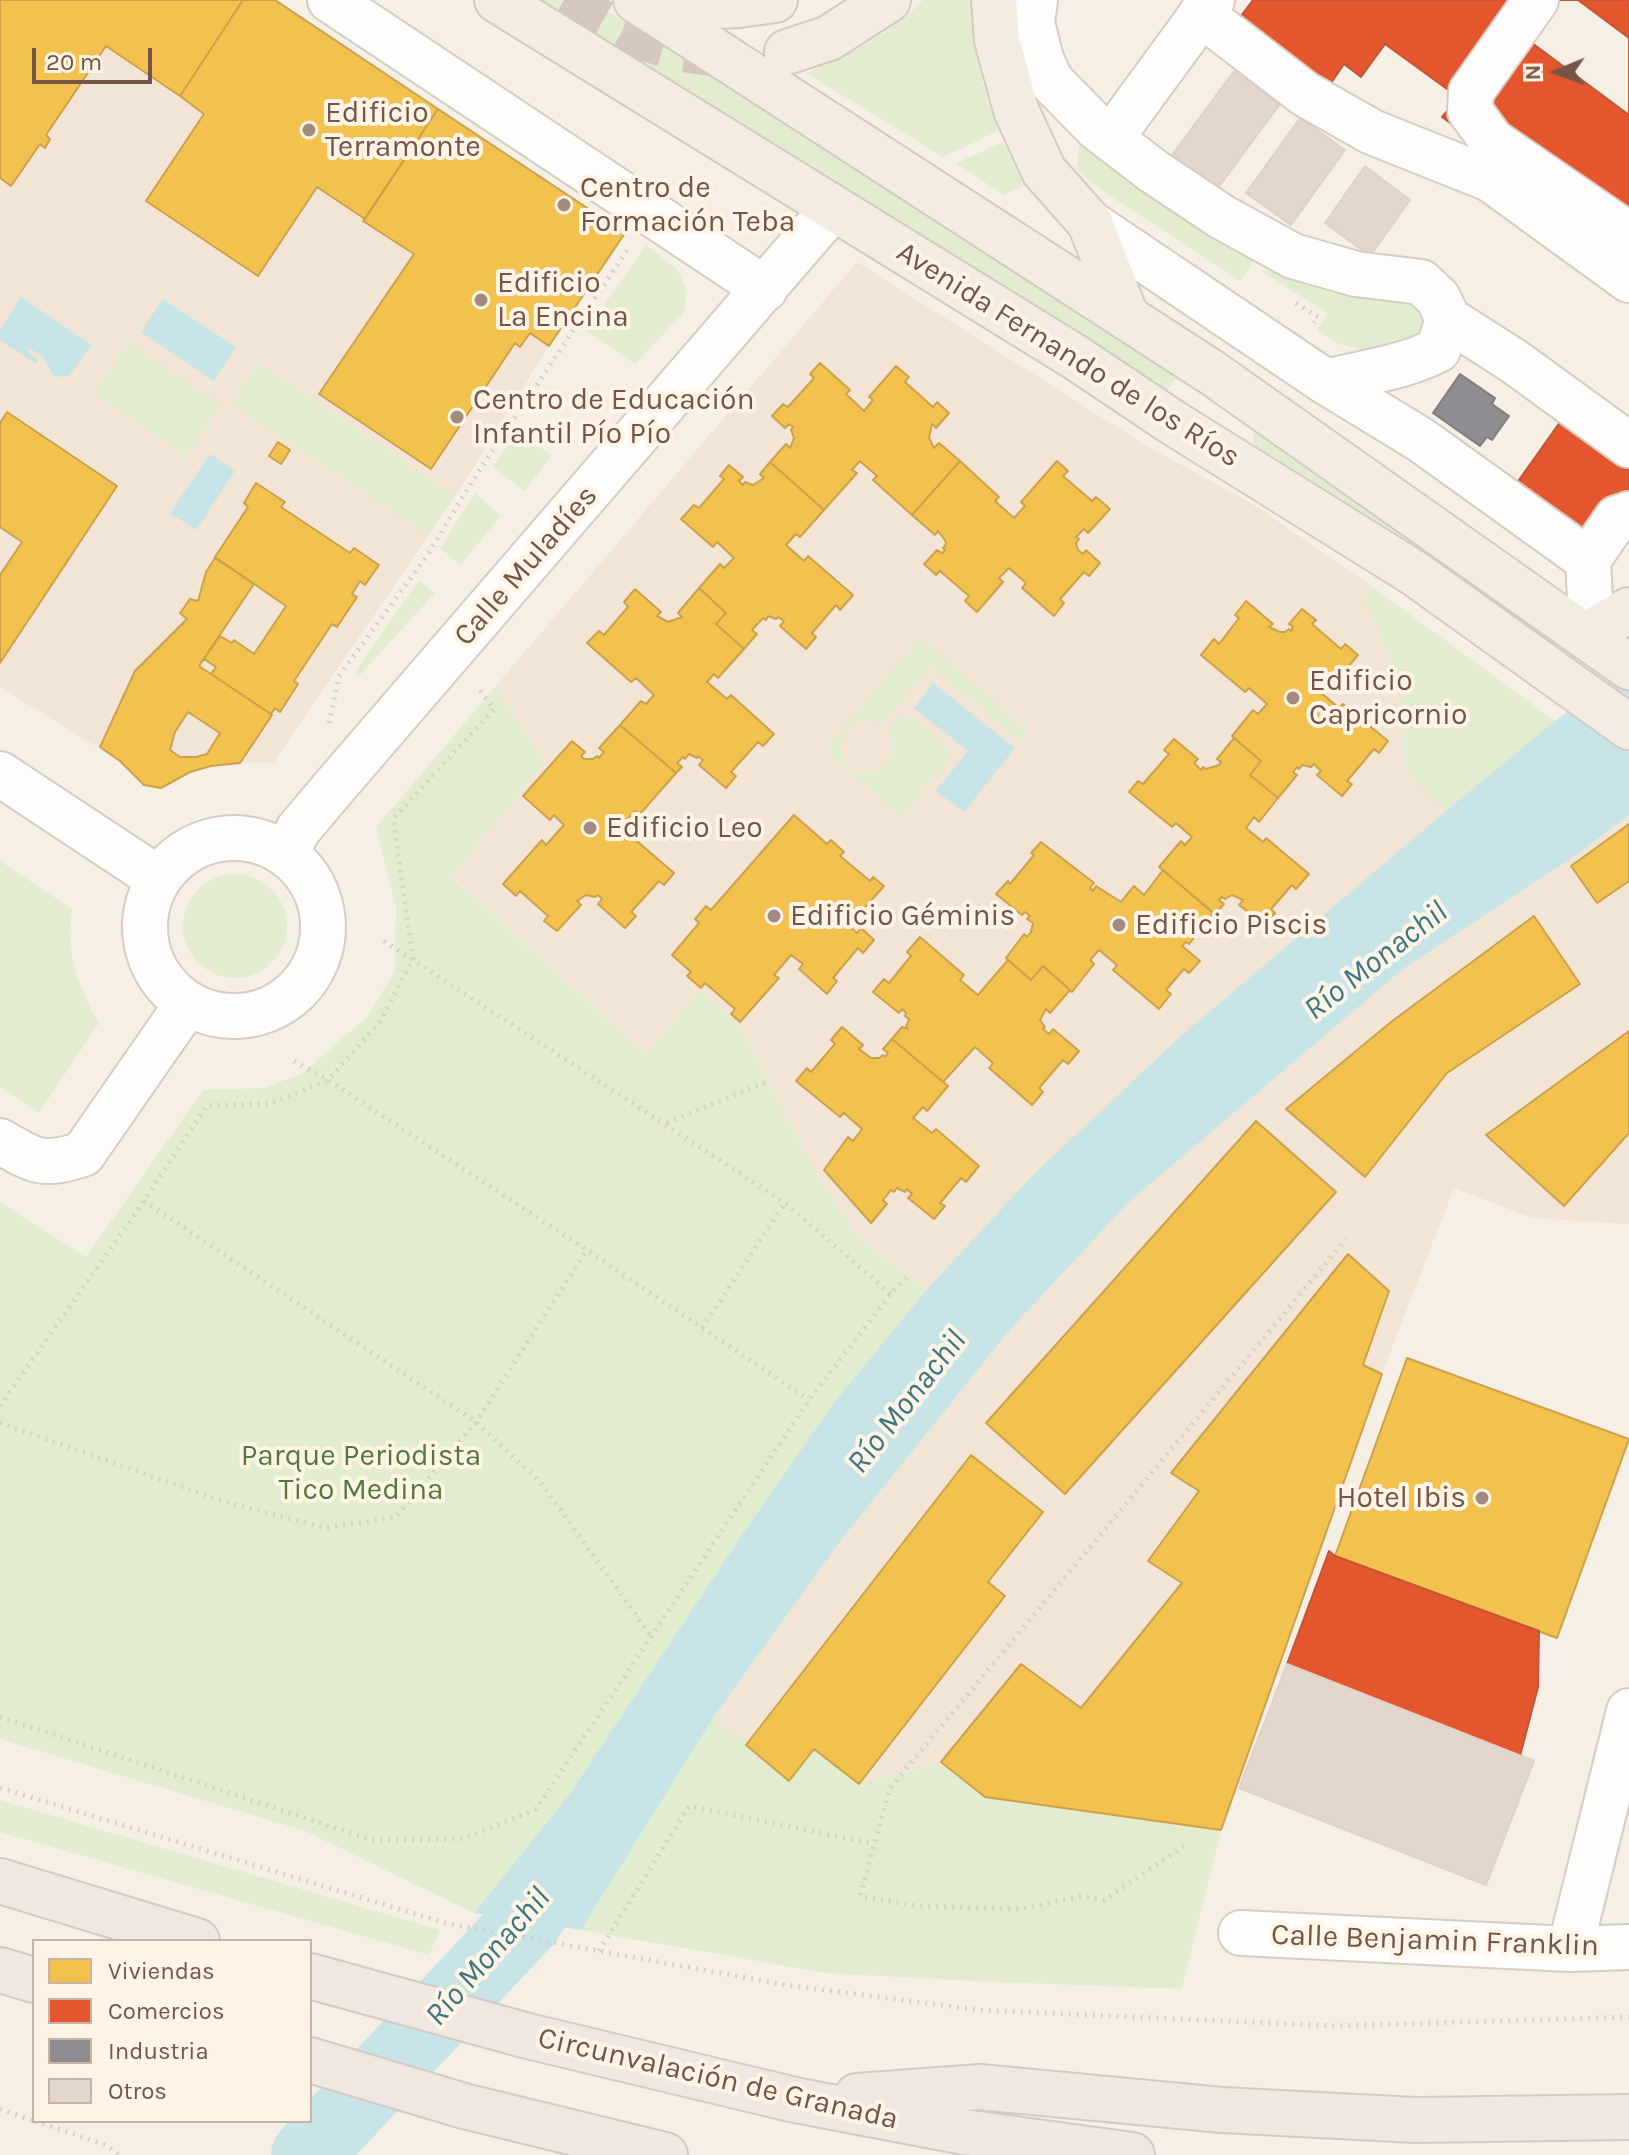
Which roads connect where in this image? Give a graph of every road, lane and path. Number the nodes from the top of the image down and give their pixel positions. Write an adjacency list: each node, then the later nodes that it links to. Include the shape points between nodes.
1 (330, 0): 17 (street)
2 (497, 0): 12 (main road, Avenida Fernando de los Ríos)
3 (775, 0): 8 (main road)
4 (888, 0): 10 (main road, via 829,38)
5 (994, 0): 13 (main road, via 997,40 1016,110 1044,171)
6 (1035, 0): 11 (street, via 1032,23 1051,81)
7 (1536, 0): 14 (street, via 1471,92 1470,111 1492,141)
8 (643, 4): 19 (main road, Avenida Fernando de los Ríos)
9 (1207, 7): 11 (street); 16 (street, via 1305,94 1372,132 1490,179)
10 (787, 52)
11 (1111, 138): 20 (street, via 1222,217 1293,256 1356,274 1421,282 1438,298)
12 (833, 208): 17 (street, Calle Muladíes); 24 (main road, Avenida Fernando de los Ríos)
13 (1090, 223): 18 (street); 19 (main road)
14 (1629, 235)
15 (635, 240): 30 (path, via 426,557 339,676)
16 (1629, 280)
17 (765, 289): 33 (street, Calle Muladíes, via 335,786 298,830)
18 (1222, 312): 19 (street); 21 (street)
19 (1126, 316): 22 (main road, Avenida Fernando de los Ríos)
20 (1448, 319): 21 (street, via 1438,350 1411,363); 23 (street)
21 (1326, 382): 26 (street, via 1421,440)
22 (1240, 392): 24 (main road); 28 (main road, Avenida Fernando de los Ríos)
23 (1629, 445)
24 (1247, 468): 31 (main road, Avenida Fernando de los Ríos, via 1414,573)
25 (1629, 514): 26 (street, via 1617,518)
26 (1588, 560): 28 (street, via 1590,599)
27 (1629, 610): 28 (main road)
28 (1611, 654)
29 (479, 689): 36 (path, via 494,709 393,819)
30 (329, 723)
31 (1629, 727)
32 (0, 774): 34 (street)
33 (286, 854): 34 (street, via 260,841 232,837 203,843 178,857); 37 (street, via 315,887 321,906 323,938 315,966 298,991 274,1008 245,1016 215,1015)
34 (159, 879): 37 (street, via 147,905 145,933 166,985)
35 (384, 941): 36 (path)
36 (413, 959): 39 (path, via 379,1023); 41 (path)
37 (187, 1004): 42 (street, via 83,1154 56,1163 30,1159)
38 (294, 1061): 39 (path)
39 (328, 1080): 43 (path, via 271,1104 207,1105); 46 (path)
40 (768, 1081): 41 (path)
41 (666, 1124): 44 (path)
42 (0, 1141)
43 (144, 1201): 51 (path); 52 (path)
44 (785, 1203): 48 (path); 49 (path)
45 (1346, 1239): 58 (path, via 890,1788)
46 (587, 1250): 49 (path); 52 (path)
47 (909, 1275): 48 (path)
48 (891, 1294): 50 (path)
49 (702, 1328): 50 (path)
50 (809, 1400): 54 (path)
51 (0, 1406)
52 (476, 1422): 53 (path, via 396,1517 326,1528 225,1502); 54 (path, via 541,1483)
53 (0, 1423)
54 (652, 1637): 56 (path, via 536,1809 463,1839 372,1840)
55 (1629, 1711): 64 (street)
56 (0, 1717)
57 (0, 1788): 65 (path, via 445,1923)
58 (874, 1844): 59 (path, via 860,1896 917,1906 1018,1909 1082,1896 1104,1900); 65 (path, via 689,1806)
59 (1184, 1846)
60 (0, 1881): 62 (highway)
61 (1241, 1933): 64 (street, Calle Benjamin Franklin)
62 (190, 1939)
63 (1629, 1947): 64 (street, Calle Benjamin Franklin)
64 (1570, 1949)
65 (599, 1951): 69 (path, via 786,1985 979,2010 1336,2026)
66 (0, 1970): 68 (highway)
67 (312, 1977): 71 (highway, Circunvalación de Granada, via 528,2036)
68 (32, 1979)
69 (1629, 2017)
70 (312, 2061): 77 (highway, via 464,2106)
71 (795, 2100): 73 (highway, via 980,2087 1222,2110 1416,2120); 78 (highway, Circunvalación de Granada, via 964,2132)
72 (0, 2109): 74 (path)
73 (1629, 2117)
74 (32, 2120)
75 (40, 2123): 76 (path, via 106,2145)
76 (119, 2155)
77 (665, 2155)
78 (1132, 2155)

